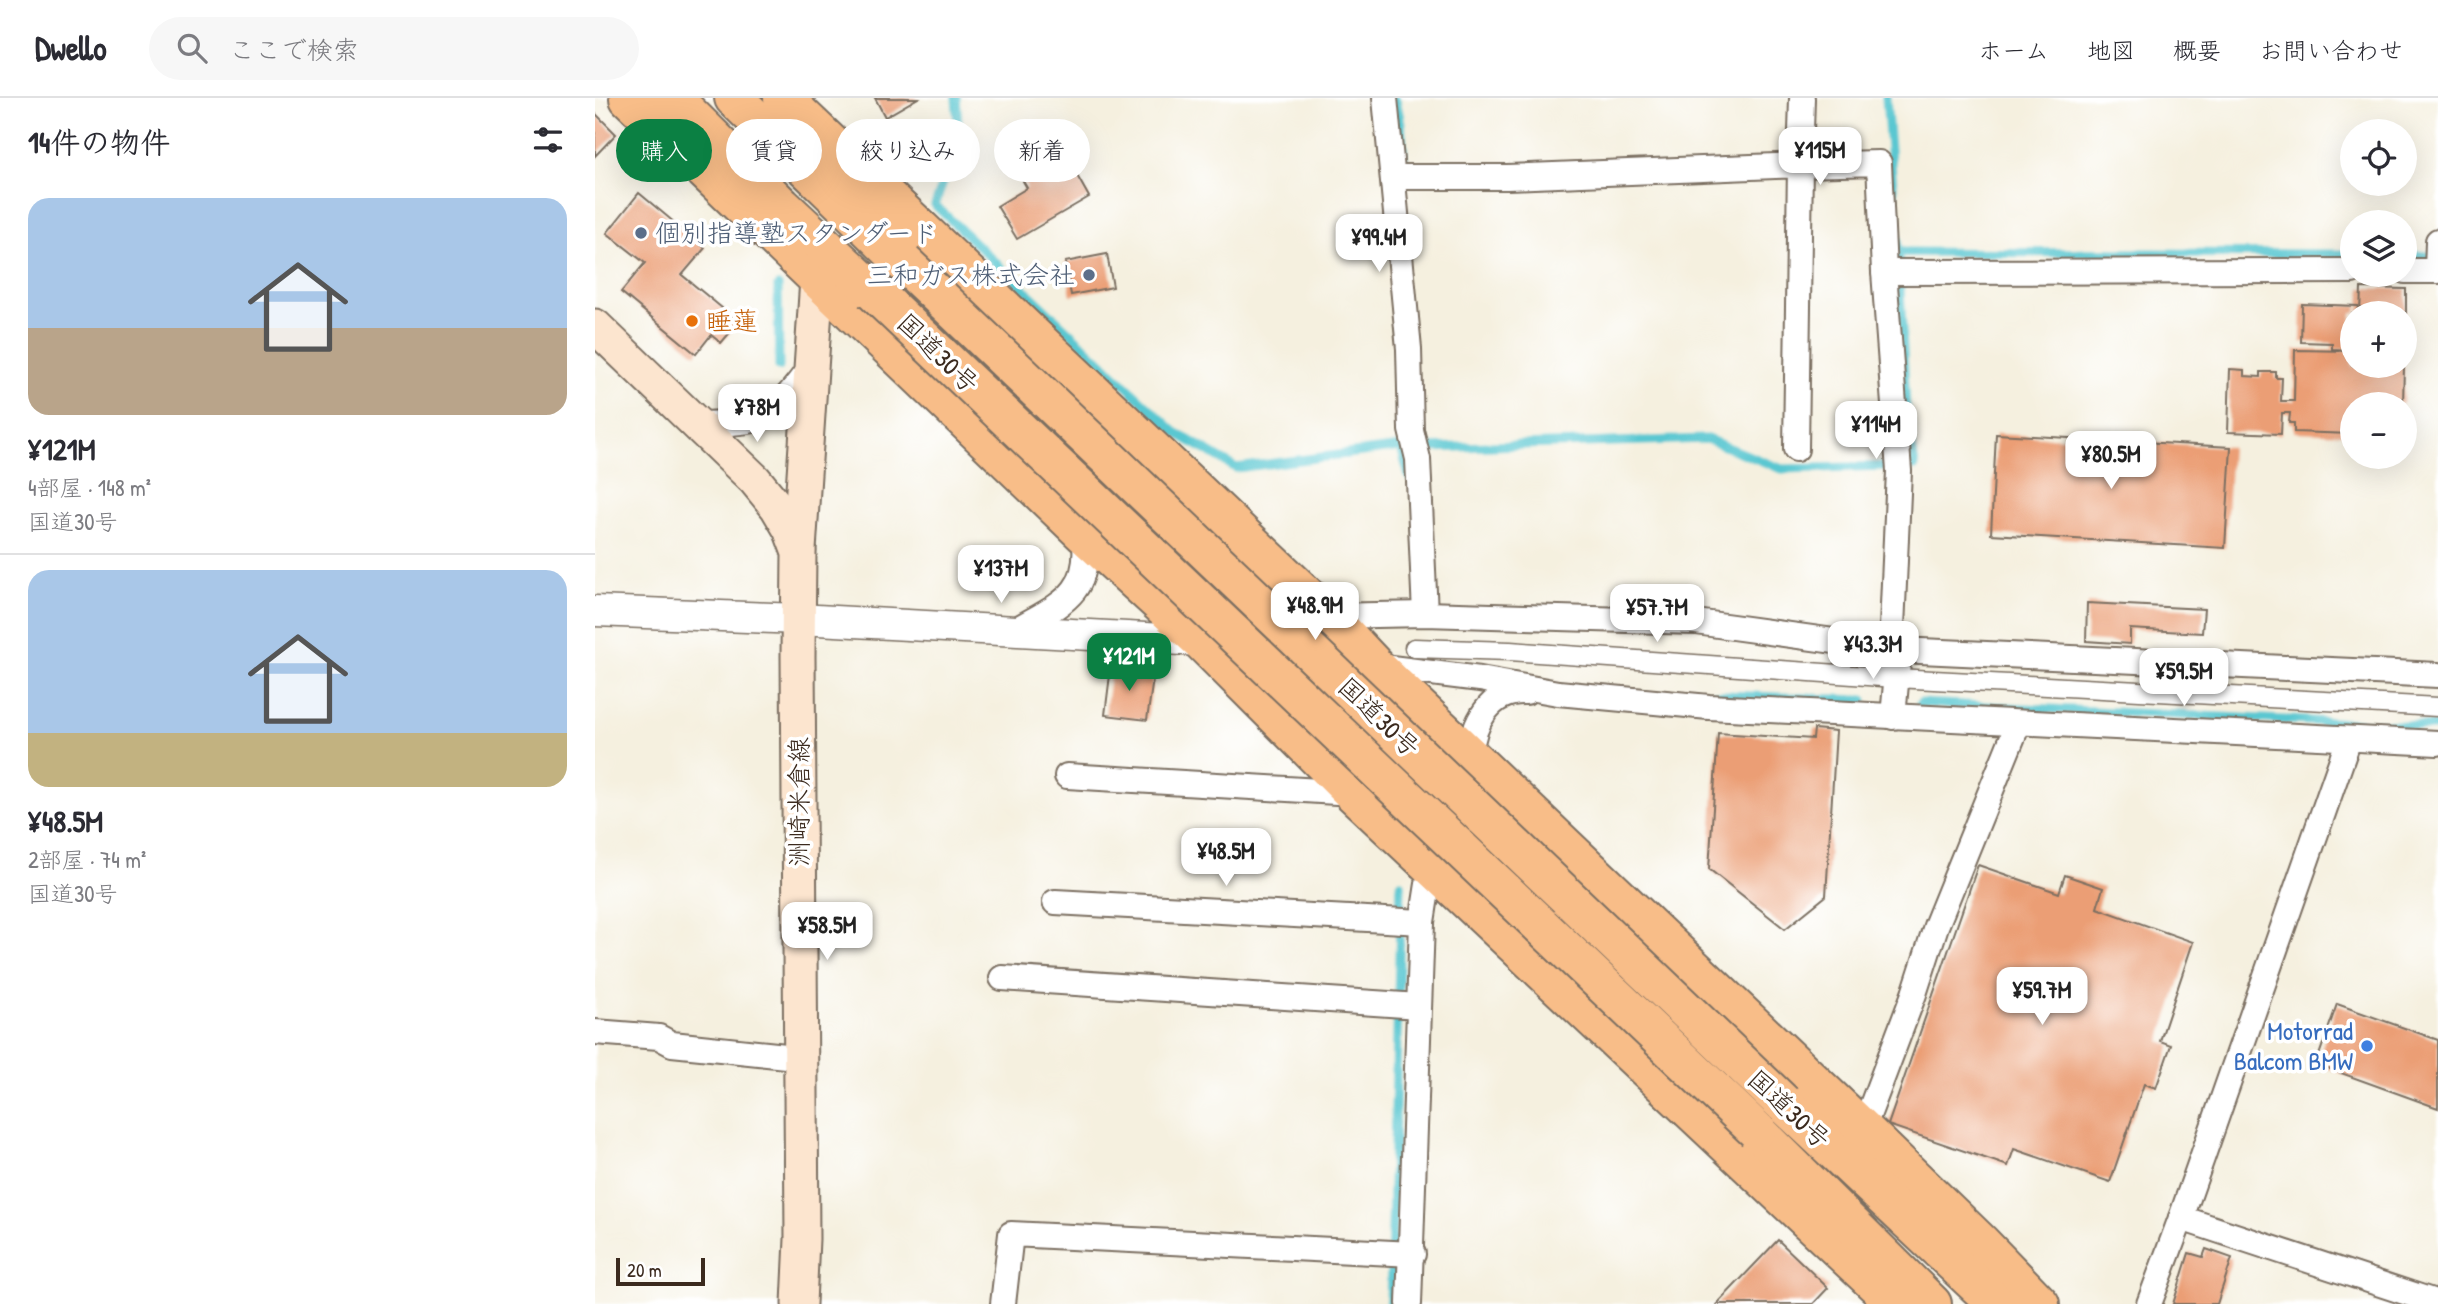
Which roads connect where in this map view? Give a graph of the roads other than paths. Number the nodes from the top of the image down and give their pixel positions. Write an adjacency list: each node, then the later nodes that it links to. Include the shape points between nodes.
1 (629, 98): 13 (highway)
2 (673, 98): 55 (highway, 国道30号, bridge, via 1756,1130)
3 (734, 98): 56 (highway, 国道30号, bridge)
4 (1385, 98): 8 (street)
5 (1802, 98): 7 (street)
6 (796, 103): 22 (highway)
7 (1800, 165): 8 (street); 12 (street, via 1879,163); 17 (street)
8 (1402, 178): 21 (street, via 1411,430 1416,449)
9 (2437, 259): 10 (street)
10 (2417, 266)
11 (2340, 271): 12 (street)
12 (1896, 272): 27 (street, via 1899,471)
13 (817, 279): 15 (main road, 洲崎米倉線); 18 (highway)
14 (595, 326): 16 (main road, 洲崎米倉線)
15 (813, 364): 16 (street, via 768,413 753,420); 19 (main road, 洲崎米倉線)
16 (698, 424): 19 (main road, 洲崎米倉線, via 777,507)
17 (1796, 449)
18 (1084, 534): 24 (street, via 1087,555 1079,584 1065,601); 25 (highway)
19 (799, 553): 23 (main road, 洲崎米倉線)
20 (595, 611): 23 (street)
21 (1425, 614): 22 (street); 27 (street, via 1696,622)
22 (1328, 616): 25 (street); 28 (highway)
23 (799, 618): 24 (street); 46 (main road, 洲崎米倉線)
24 (1014, 631): 25 (street)
25 (1201, 641): 28 (street); 39 (highway)
26 (1414, 648): 30 (street, via 1510,650)
27 (1895, 650): 29 (street); 30 (street)
28 (1375, 666): 31 (street); 37 (highway)
29 (2438, 675)
30 (1896, 678): 32 (street); 33 (street)
31 (1558, 693): 33 (street, via 1709,708); 37 (street, via 1517,691 1497,698 1479,719)
32 (2438, 707)
33 (1893, 717): 34 (street)
34 (2018, 724): 35 (street); 47 (street, via 1936,926)
35 (2349, 739): 36 (street); 48 (street)
36 (2438, 743)
37 (1470, 756): 47 (highway)
38 (1066, 776): 39 (street)
39 (1353, 793): 40 (highway)
40 (1431, 865): 42 (street); 50 (highway)
41 (1055, 902): 42 (street)
42 (1409, 921): 44 (street)
43 (1002, 978): 44 (street)
44 (1406, 1006): 49 (street)
45 (595, 1032): 46 (street)
46 (800, 1056): 52 (main road, 洲崎米倉線)
47 (1863, 1129): 57 (highway)
48 (2181, 1218): 51 (street); 58 (street)
49 (1400, 1253): 53 (street, via 1011,1234); 54 (street)
50 (1892, 1302)
51 (2438, 1303)
52 (799, 1304)
53 (1003, 1304)
54 (1409, 1304)
55 (1932, 1304)
56 (1997, 1304)
57 (2040, 1304)
58 (2149, 1304)

